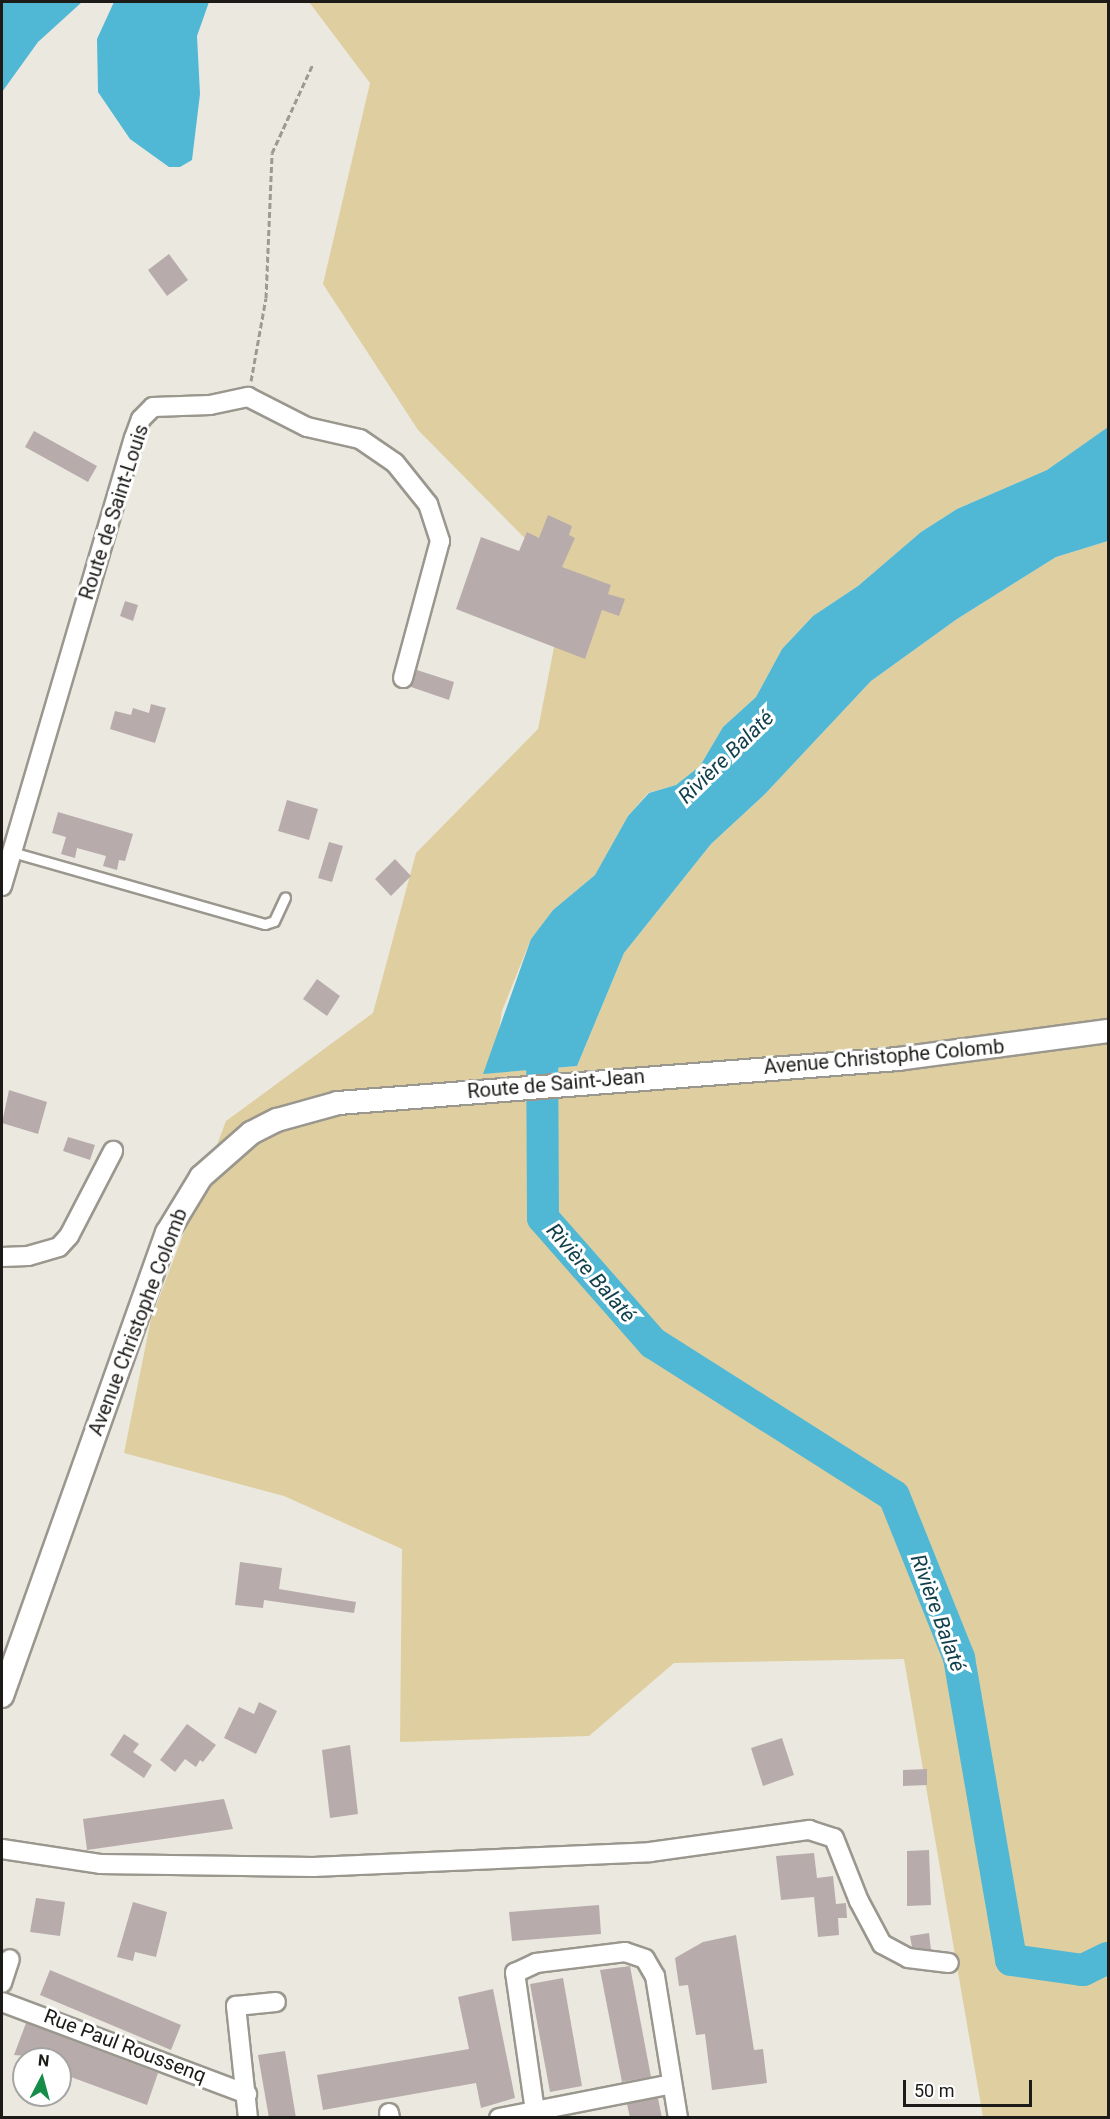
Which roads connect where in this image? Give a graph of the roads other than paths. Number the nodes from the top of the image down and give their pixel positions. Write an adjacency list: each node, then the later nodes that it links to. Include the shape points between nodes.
1 (403, 678): 2 (street, Route de Saint-Louis, via 440,541 428,504 395,464 360,439 307,427 248,397 210,405 153,407 141,419)
2 (12, 852): 3 (street, Route de Saint-Louis); 4 (lane, via 265,924 274,921)
3 (2, 886)
4 (285, 897)
5 (1108, 1031): 6 (street, Avenue Christophe Colomb, via 898,1059)
6 (659, 1076): 7 (street, Route de Saint-Jean)
7 (452, 1093): 10 (street, Avenue Christophe Colomb, via 338,1103 277,1120 251,1133 201,1177 167,1233)
8 (113, 1151): 9 (street, via 69,1236 59,1247 28,1256)
9 (2, 1257)
10 (2, 1696)
11 (2, 1849): 13 (street, via 100,1864 313,1867 650,1852 809,1830 834,1838 858,1901 882,1944 908,1958)
12 (10, 1959): 14 (street)
13 (949, 1963)
14 (2, 1983)
15 (2, 2002): 18 (street, Rue Paul Roussenq, via 40,2013)
16 (276, 2002): 18 (street, via 237,2006 238,2050)
17 (672, 2084): 19 (street); 19 (street, via 655,1976 645,1959 625,1952 536,1963 515,1973); 22 (street)
18 (247, 2094): 20 (street)
19 (535, 2114): 21 (street)
20 (248, 2118)
21 (499, 2118)
22 (678, 2118)

